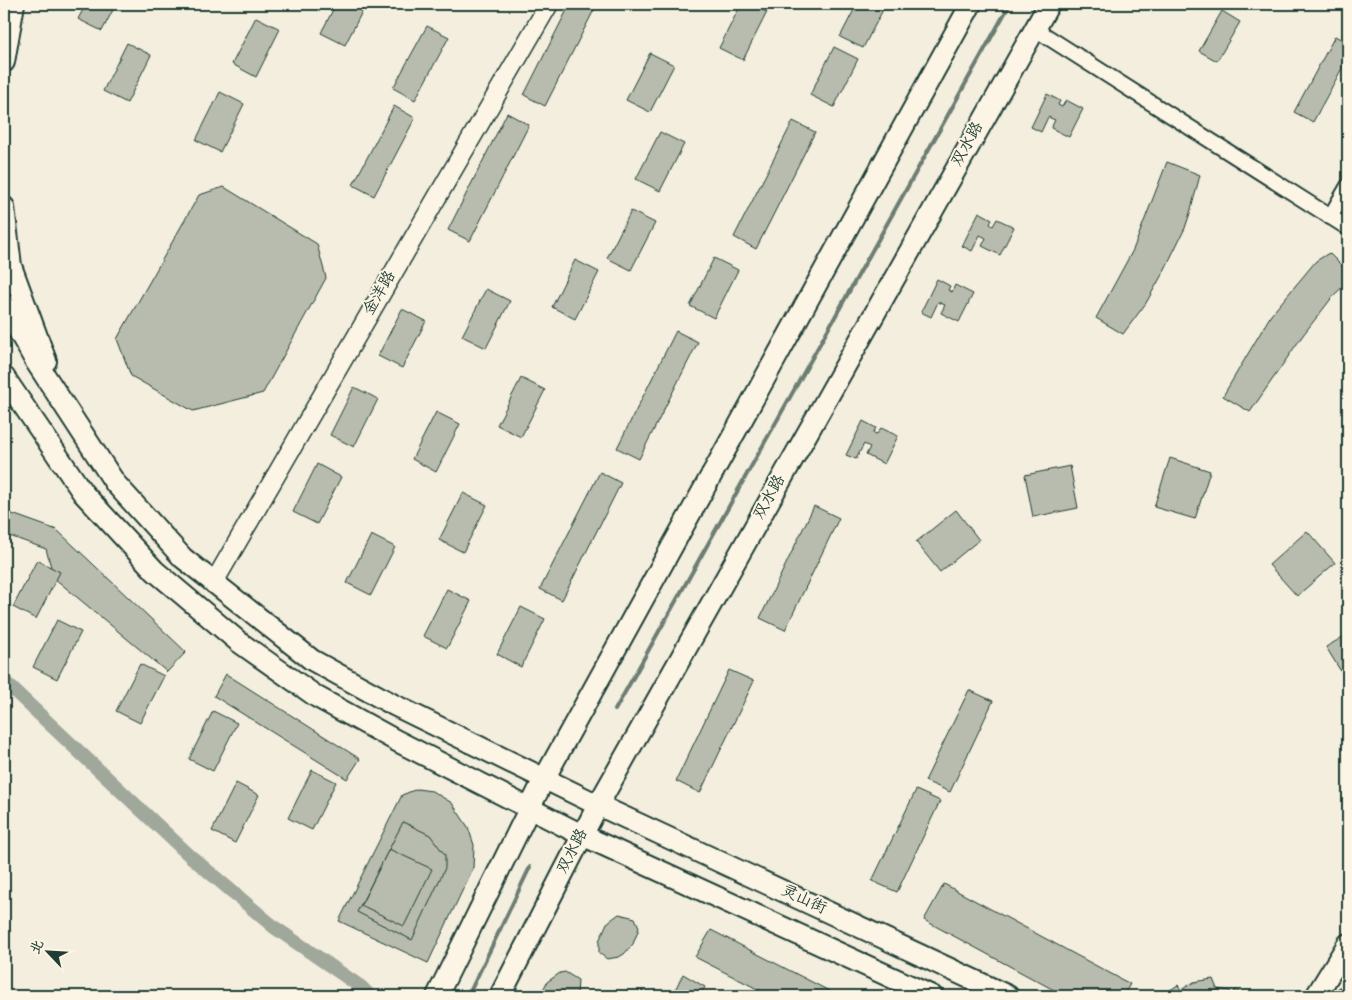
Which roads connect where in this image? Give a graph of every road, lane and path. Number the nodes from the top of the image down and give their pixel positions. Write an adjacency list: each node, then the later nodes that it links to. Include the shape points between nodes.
1 (14, 4): 6 (main road)
2 (549, 4): 14 (street, 金洋路)
3 (970, 4): 15 (main road)
4 (1049, 4): 5 (main road, 双水路)
5 (1034, 29): 9 (street); 16 (main road, 双水路)
6 (4, 62)
7 (1348, 186): 9 (street)
8 (4, 207): 13 (main road, via 11,266)
9 (1330, 217): 10 (street)
10 (1348, 228)
11 (4, 305): 13 (main road)
12 (4, 377): 17 (main road, 灵山街, via 82,493 155,571 239,642 317,697)
13 (61, 400): 14 (main road, 灵山街, via 115,483 183,558)
14 (212, 584): 15 (main road, 灵山街, via 312,660 394,705)
15 (544, 779): 16 (main road, 灵山街); 17 (main road)
16 (598, 805): 18 (main road, 双水路); 23 (main road, 灵山街)
17 (529, 808): 18 (main road, 灵山街); 20 (main road)
18 (582, 835): 21 (main road, 双水路); 22 (main road, 灵山街)
19 (1348, 944): 24 (main road)
20 (437, 996)
21 (500, 996)
22 (932, 996)
23 (1008, 996)
24 (1316, 996)

